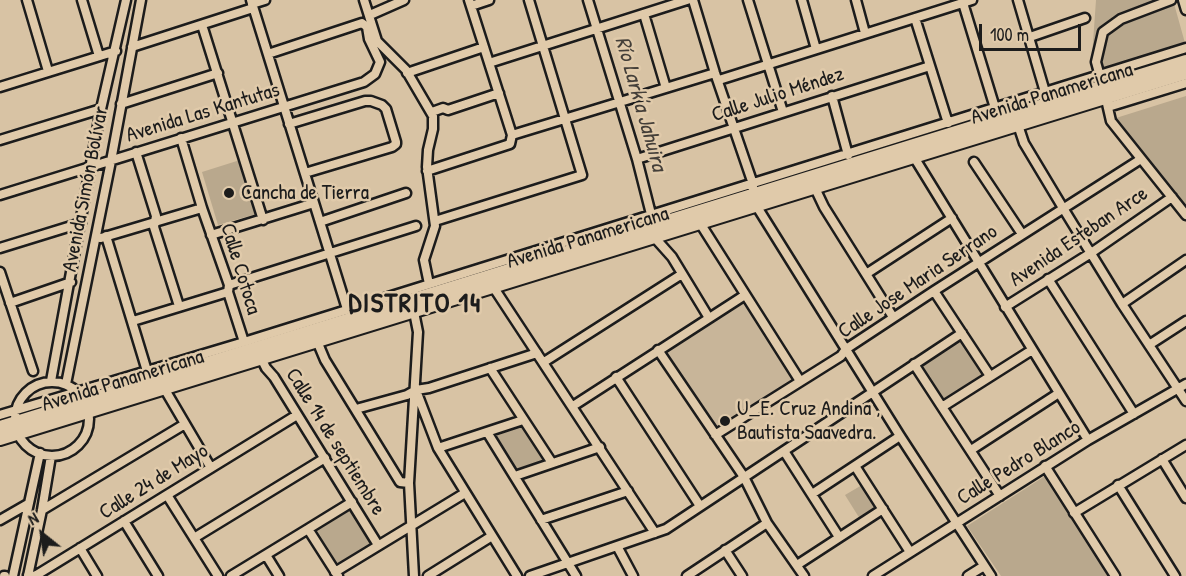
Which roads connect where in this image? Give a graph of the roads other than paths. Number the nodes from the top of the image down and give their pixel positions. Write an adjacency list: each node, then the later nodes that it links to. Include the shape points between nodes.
1 (27, 0): 45 (street)
2 (82, 0): 40 (street)
3 (126, 0): 38 (street, Avenida Simón Bolívar)
4 (141, 0): 34 (street, Avenida Simón Bolívar)
5 (265, 0): 22 (street)
6 (364, 0): 26 (street)
7 (404, 0): 26 (street)
8 (489, 0): 21 (street)
9 (529, 0): 33 (street)
10 (588, 0): 30 (street)
11 (652, 0): 23 (street)
12 (687, 0): 23 (street)
13 (693, 0): 49 (street)
14 (748, 0): 43 (street)
15 (802, 0): 37 (street)
16 (856, 0): 31 (street)
17 (1018, 0): 32 (street)
18 (1171, 0): 54 (street, via 1121,19 1103,32 1096,62)
19 (1183, 0): 24 (street)
20 (967, 1): 27 (street); 60 (street)
21 (470, 3): 35 (street)
22 (252, 4): 29 (street); 39 (street)
23 (656, 10): 25 (street)
24 (1186, 10)
25 (644, 14): 30 (street); 52 (street)
26 (370, 15): 47 (street, via 377,41)
27 (915, 18): 31 (street); 44 (street)
28 (1085, 18): 32 (street)
29 (202, 24): 34 (street); 46 (street)
30 (597, 28): 33 (street); 57 (street)
31 (865, 33): 37 (street)
32 (1030, 37): 53 (street)
33 (543, 46): 42 (street); 64 (street)
34 (132, 47): 58 (street, Avenida Simón Bolívar)
35 (484, 47): 42 (street); 47 (street)
36 (1186, 48): 54 (street, Avenida Panamericana)
37 (816, 49): 43 (street)
38 (116, 51): 40 (street); 61 (street, Avenida Simón Bolívar)
39 (268, 54): 59 (street); 59 (street, Avenida Las Kantutas, via 362,23 378,56 379,68 370,78)
40 (99, 56): 45 (street)
41 (1186, 62): 54 (highway, Avenida Panamericana)
42 (489, 63): 55 (street)
43 (767, 64): 49 (street); 63 (street)
44 (930, 66): 56 (street, Calle Julio Méndez); 66 (street)
45 (48, 71): 51 (street)
46 (218, 73): 58 (street); 65 (street)
47 (407, 73): 62 (street)
48 (1186, 73): 54 (highway, Avenida Panamericana)
49 (717, 76): 52 (street); 69 (street)
50 (1186, 83): 54 (street, Avenida Panamericana)
51 (0, 87)
52 (666, 88): 57 (street)
53 (1045, 92): 54 (street, Avenida Panamericana); 60 (street, Avenida Panamericana)
54 (1104, 92): 68 (highway, Avenida Panamericana); 77 (street, via 1111,121); 86 (highway, Avenida Panamericana)
55 (499, 93): 62 (street); 70 (street)
56 (832, 96): 63 (street, Calle Julio Méndez); 74 (street)
57 (620, 103): 64 (street); 76 (street)
58 (121, 104): 78 (street, Avenida Simón Bolívar)
59 (284, 106): 65 (street, Avenida Las Kantutas); 67 (street)
60 (995, 108): 66 (street, Avenida Panamericana)
61 (101, 109): 72 (street); 80 (street, Avenida Simón Bolívar)
62 (432, 112): 81 (street)
63 (783, 112): 69 (street, Calle Julio Méndez)
64 (565, 120): 70 (street); 95 (street, via 582,175)
65 (233, 122): 71 (street, Avenida Las Kantutas); 93 (street)
66 (948, 123): 74 (street, Avenida Panamericana)
67 (290, 124): 82 (street); 82 (street, via 365,101 382,105 396,142)
68 (1018, 125): 75 (highway, Avenida Panamericana); 90 (street, via 1024,143)
69 (734, 129): 76 (street, Calle Julio Méndez); 86 (street)
70 (512, 135): 81 (street, via 510,144)
71 (182, 138): 73 (street, Avenida Las Kantutas); 89 (street, Calle Cotoca)
72 (0, 140)
73 (136, 152): 78 (street, Avenida Las Kantutas); 94 (street)
74 (848, 155): 86 (street, Avenida Panamericana)
75 (914, 157): 83 (highway, Avenida Panamericana); 92 (street)
76 (637, 159): 100 (street)
77 (1141, 159): 87 (street); 90 (street, Calle Jose Maria Serrano)
78 (111, 161): 80 (street, Avenida Las Kantutas); 104 (street, Avenida Simón Bolívar)
79 (974, 162): 101 (street)
80 (90, 168): 85 (street, Avenida Las Kantutas); 97 (street, Avenida Simón Bolívar)
81 (428, 171): 95 (street)
82 (305, 173): 88 (street)
83 (815, 188): 86 (highway, Avenida Panamericana); 112 (street)
84 (406, 194): 96 (street)
85 (0, 195)
86 (754, 195): 98 (highway, Avenida Panamericana); 100 (highway, Avenida Panamericana); 134 (street)
87 (1172, 196): 91 (street); 107 (street, Avenida Esteban Arce)
88 (314, 203): 93 (street); 96 (street)
89 (202, 208): 94 (street); 103 (street, Calle Cotoca)
90 (1064, 208): 101 (street, Calle Jose Maria Serrano); 107 (street)
91 (1186, 215)
92 (952, 218): 109 (street); 112 (street)
93 (263, 220): 103 (street)
94 (155, 221): 102 (street); 122 (street)
95 (435, 221): 115 (street, via 424,260)
96 (320, 222): 106 (street)
97 (81, 223): 105 (street); 114 (street, Avenida Simón Bolívar)
98 (700, 223): 100 (highway, Avenida Panamericana); 119 (street)
99 (416, 226): 106 (street)
100 (653, 227): 111 (street); 115 (street, Avenida Panamericana); 117 (highway, Avenida Panamericana); 154 (highway, Avenida Panamericana)
101 (1022, 234): 109 (street, Calle Jose Maria Serrano)
102 (106, 236): 104 (street); 128 (street)
103 (211, 236): 116 (street, Calle Cotoca)
104 (95, 240): 148 (street, Avenida Simón Bolívar)
105 (0, 248)
106 (330, 253): 116 (street); 124 (street)
107 (1091, 253): 113 (street, Avenida Esteban Arce); 121 (street)
108 (1186, 260): 121 (street)
109 (978, 262): 118 (street, Calle Jose Maria Serrano); 123 (street)
110 (0, 272): 120 (street)
111 (682, 274): 127 (street); 139 (street)
112 (866, 274): 126 (street)
113 (1048, 279): 123 (street, Avenida Esteban Arce); 159 (street)
114 (71, 282): 120 (street); 146 (street, Avenida Simón Bolívar)
115 (429, 284): 124 (street, Avenida Panamericana)
116 (228, 288): 122 (street); 132 (street, Calle Cotoca)
117 (494, 288): 125 (highway, Avenida Panamericana); 137 (street)
118 (934, 291): 126 (street, Calle Jose Maria Serrano); 130 (street)
119 (745, 295): 127 (street); 147 (street)
120 (10, 303): 142 (street)
121 (1122, 304): 133 (street)
122 (179, 306): 128 (street)
123 (1005, 307): 136 (street)
124 (347, 309): 132 (street, Avenida Panamericana)
125 (414, 312): 131 (highway, Avenida Panamericana); 151 (street, via 418,332)
126 (893, 317): 134 (street, Calle Jose Maria Serrano)
127 (709, 318): 135 (street)
128 (133, 321): 143 (street)
129 (1186, 321): 133 (street)
130 (962, 333): 140 (street); 144 (street)
131 (317, 341): 138 (highway, Avenida Panamericana); 158 (street)
132 (244, 342): 143 (street, Avenida Panamericana)
133 (1149, 345): 149 (street)
134 (846, 349): 147 (street, Calle Jose Maria Serrano); 152 (street)
135 (658, 350): 145 (street); 167 (street)
136 (1032, 350): 144 (street); 153 (street)
137 (537, 353): 139 (street); 141 (street)
138 (261, 358): 150 (highway, Avenida Panamericana); 161 (street, Calle 14 de septiembre)
139 (544, 362): 156 (street)
140 (914, 364): 152 (street); 157 (street)
141 (490, 368): 151 (street); 162 (street)
142 (33, 371)
143 (147, 371): 154 (street, Avenida Panamericana)
144 (990, 376): 157 (street)
145 (616, 377): 156 (street); 196 (street)
146 (51, 381): 148 (street); 163 (street, via 25,393)
147 (801, 381): 167 (street, Calle Jose Maria Serrano)
148 (66, 384): 154 (street)
149 (1182, 386): 155 (street); 159 (street, Calle Pedro Blanco)
150 (164, 388): 154 (highway, Avenida Panamericana); 164 (street)
151 (416, 390): 158 (street); 173 (street); 186 (street)
152 (873, 392): 168 (street); 175 (street)
153 (1059, 393): 170 (street); 174 (street)
154 (84, 401): 163 (highway, Avenida Panamericana); 177 (street, via 88,429 79,445)
155 (1186, 401)
156 (573, 406): 172 (street)
157 (942, 407): 174 (street)
158 (356, 409): 186 (street, via 400,482)
159 (1134, 414): 170 (street, Calle Pedro Blanco)
160 (0, 415): 163 (street, Avenida Panamericana)
161 (297, 415): 178 (street, Calle 14 de septiembre); 183 (street, Calle 24 de Mayo)
162 (523, 420): 166 (street); 180 (street)
163 (16, 422): 165 (highway, Avenida Panamericana); 169 (highway, Avenida Panamericana); 176 (street, via 24,444)
164 (185, 424): 183 (street); 198 (street)
165 (0, 428)
166 (487, 432): 173 (street); 184 (street)
167 (716, 435): 185 (street)
168 (900, 436): 181 (street); 204 (street)
169 (0, 439)
170 (1088, 440): 182 (street, Calle Pedro Blanco)
171 (1186, 445): 179 (street)
172 (600, 447): 180 (street); 188 (street)
173 (438, 448): 189 (street)
174 (971, 450): 192 (street)
175 (784, 451): 185 (street); 190 (street)
176 (40, 453): 177 (street); 195 (street)
177 (51, 456): 198 (street)
178 (325, 458): 194 (street, Calle 14 de septiembre); 210 (street)
179 (1162, 459): 187 (street); 193 (street)
180 (552, 463): 184 (street)
181 (855, 466): 190 (street); 197 (street)
182 (1045, 466): 192 (street, Calle Pedro Blanco); 199 (street)
183 (211, 468): 191 (street, Calle 24 de Mayo)
184 (514, 476): 201 (street)
185 (744, 477): 196 (street); 203 (street)
186 (409, 483): 205 (street)
187 (1118, 485): 199 (street); 241 (street)
188 (628, 490): 201 (street); 207 (street)
189 (465, 493): 205 (street); 208 (street)
190 (812, 494): 209 (street)
191 (167, 495): 202 (street, Calle 24 de Mayo); 210 (street)
192 (1000, 496): 204 (street, Calle Pedro Blanco)
193 (1186, 498)
194 (352, 502): 206 (street); 211 (street, Calle 14 de septiembre)
195 (28, 504): 200 (street); 222 (street)
196 (700, 506): 207 (street)
197 (883, 509): 209 (street); 215 (street)
198 (42, 510): 221 (street)
199 (1074, 513): 240 (street)
200 (0, 520)
201 (541, 520): 217 (street)
202 (124, 522): 213 (street, Calle 24 de Mayo); 224 (street)
203 (767, 523): 214 (street); 218 (street)
204 (957, 523): 215 (street, Calle Pedro Blanco); 219 (street)
205 (411, 526): 211 (street); 228 (street)
206 (308, 529): 216 (street); 220 (street)
207 (655, 533): 212 (street)
208 (492, 536): 229 (street); 230 (street)
209 (839, 537): 218 (street)
210 (194, 538): 225 (street)
211 (378, 545): 220 (street)
212 (617, 546): 217 (street); 233 (street)
213 (80, 548): 221 (street, Calle 24 de Mayo, via 35,576); 223 (street)
214 (725, 550): 234 (street); 235 (street)
215 (910, 552): 237 (street, Calle Pedro Blanco)
216 (266, 555): 226 (street); 227 (street)
217 (568, 562): 231 (street); 232 (street)
218 (797, 565): 236 (street)
219 (984, 566): 238 (street); 239 (street)
220 (337, 574)
221 (28, 575)
222 (13, 576)
223 (98, 576)
224 (158, 576)
225 (218, 576)
226 (231, 576)
227 (279, 576)
228 (414, 576)
229 (428, 576)
230 (517, 576)
231 (530, 576)
232 (576, 576)
233 (633, 576)
234 (687, 576)
235 (742, 576)
236 (804, 576)
237 (873, 576)
238 (968, 576)
239 (992, 576)
240 (1115, 576)
241 (1175, 576)

